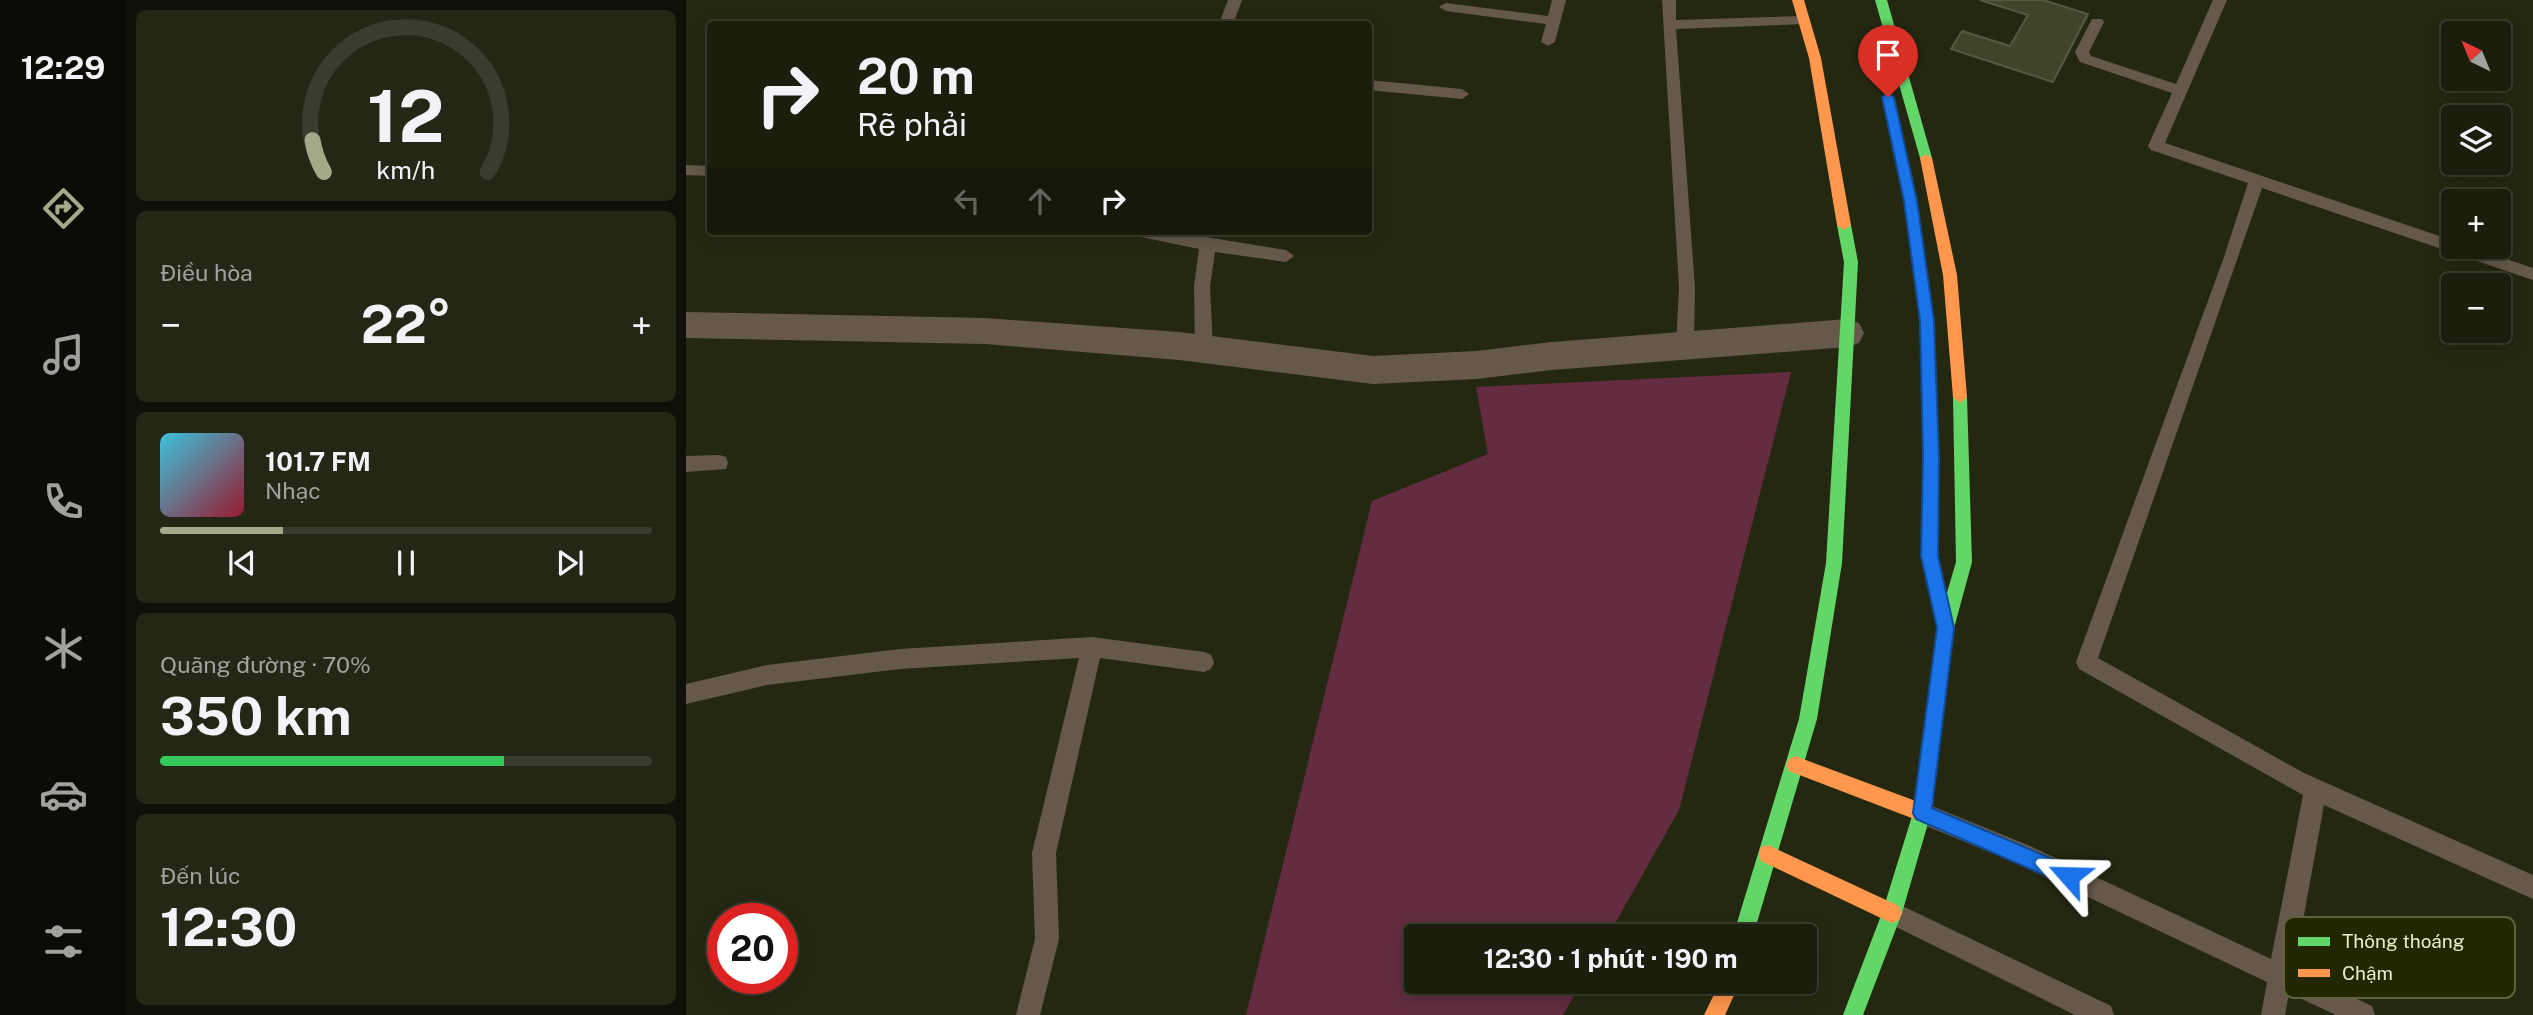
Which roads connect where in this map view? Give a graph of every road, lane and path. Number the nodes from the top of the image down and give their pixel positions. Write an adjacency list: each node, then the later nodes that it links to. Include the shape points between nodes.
1 (1235, 0): 9 (lane)
2 (1559, 0): 10 (lane)
3 (1669, 0): 12 (lane)
4 (1798, 0): 8 (main road)
5 (1881, 0): 31 (main road, via 1926,154 1950,275 1961,412 1964,562)
6 (2220, 0): 15 (lane)
7 (1446, 7): 10 (lane)
8 (1803, 20): 12 (lane); 26 (main road, via 1815,58 1851,262)
9 (1227, 21)
10 (1553, 21): 13 (lane)
11 (2097, 22): 15 (lane, via 2082,52 2085,59)
12 (1670, 25): 27 (lane, via 1687,288)
13 (1548, 43)
14 (1372, 85): 16 (lane)
15 (2180, 91): 19 (lane, via 2156,146)
16 (1462, 94)
17 (686, 170): 18 (lane)
18 (707, 171)
19 (2257, 180): 24 (lane); 36 (lane, via 2086,663)
20 (1908, 188): 31 (main road, via 1927,321 1929,556)
21 (1160, 235): 22 (lane)
22 (1208, 245): 23 (lane); 28 (lane, via 1202,286)
23 (1286, 256)
24 (2533, 274)
25 (686, 325): 28 (street, via 985,331)
26 (1847, 333): 27 (street); 35 (main road, via 1835,563 1808,719)
27 (1685, 344): 28 (street, via 1477,365 1373,370)
28 (1204, 349)
29 (719, 463): 30 (lane)
30 (686, 464)
31 (1946, 628): 37 (main road)
32 (1092, 647): 33 (lane); 34 (lane, via 873,662 767,675); 48 (lane, via 1044,853 1047,939)
33 (1204, 662)
34 (686, 694)
35 (1795, 765): 37 (main road); 38 (main road)
36 (2315, 790): 39 (lane); 41 (lane)
37 (1922, 813): 40 (main road); 44 (lane, via 2022,854)
38 (1768, 854): 40 (main road); 42 (main road)
39 (2533, 887)
40 (1892, 913): 50 (main road); 51 (lane)
41 (2292, 917)
42 (1748, 924)
43 (2284, 960): 44 (lane)
44 (2281, 976): 45 (lane); 52 (lane)
45 (2284, 977)
46 (1724, 994): 49 (main road)
47 (2327, 998): 53 (lane)
48 (1028, 1015)
49 (1714, 1015)
50 (1853, 1015)
51 (2102, 1015)
52 (2273, 1015)
53 (2363, 1015)

